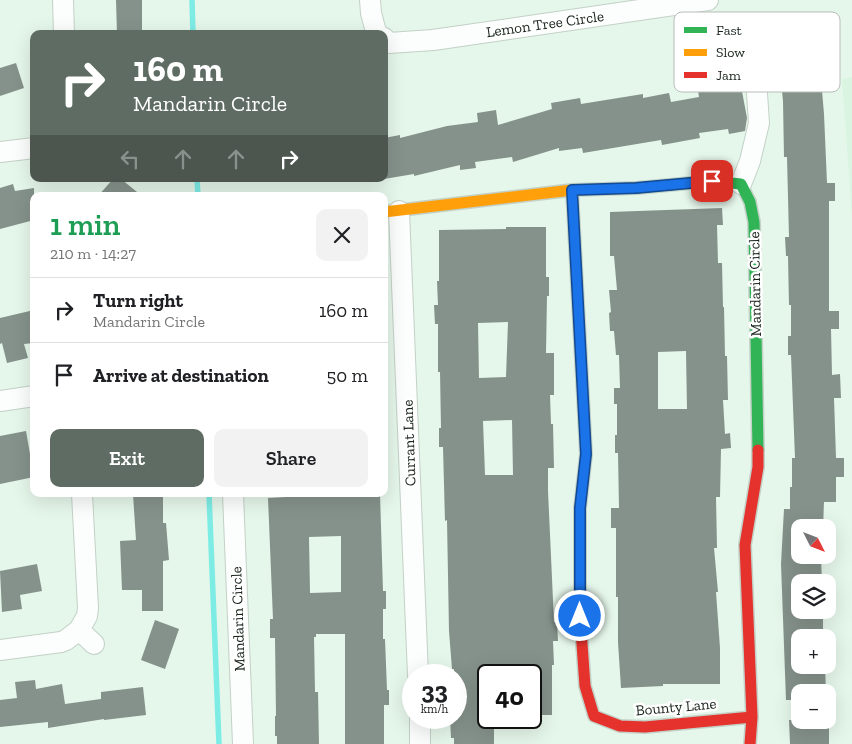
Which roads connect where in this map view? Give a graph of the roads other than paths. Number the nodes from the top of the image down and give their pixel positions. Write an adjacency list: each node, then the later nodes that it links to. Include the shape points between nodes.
1 (63, 0): 4 (street)
2 (370, 0): 5 (street)
3 (708, 0): 6 (street, Lemon Tree Circle, via 432,40)
4 (64, 30)
5 (375, 30)
6 (388, 42)
7 (757, 92): 10 (street, via 759,123)
8 (30, 148): 9 (street)
9 (0, 152)
10 (741, 184): 11 (street, via 712,181); 21 (street, Mandarin Circle, via 750,202 754,222 755,264 758,467 745,545)
11 (572, 190): 12 (street); 21 (street, Bounty Lane, via 586,454 580,508 580,616 585,686 594,716 620,726 645,727)
12 (391, 212): 20 (street, Currant Lane)
13 (30, 397): 14 (street)
14 (0, 401)
15 (82, 497): 17 (street, via 88,608)
16 (233, 497): 23 (street, Mandarin Circle)
17 (79, 630): 18 (street); 19 (street, via 61,642)
18 (94, 644)
19 (0, 650)
20 (417, 664)
21 (752, 717): 25 (street, Mandarin Circle)
22 (420, 729): 24 (street)
23 (243, 744)
24 (420, 744)
25 (750, 744)

